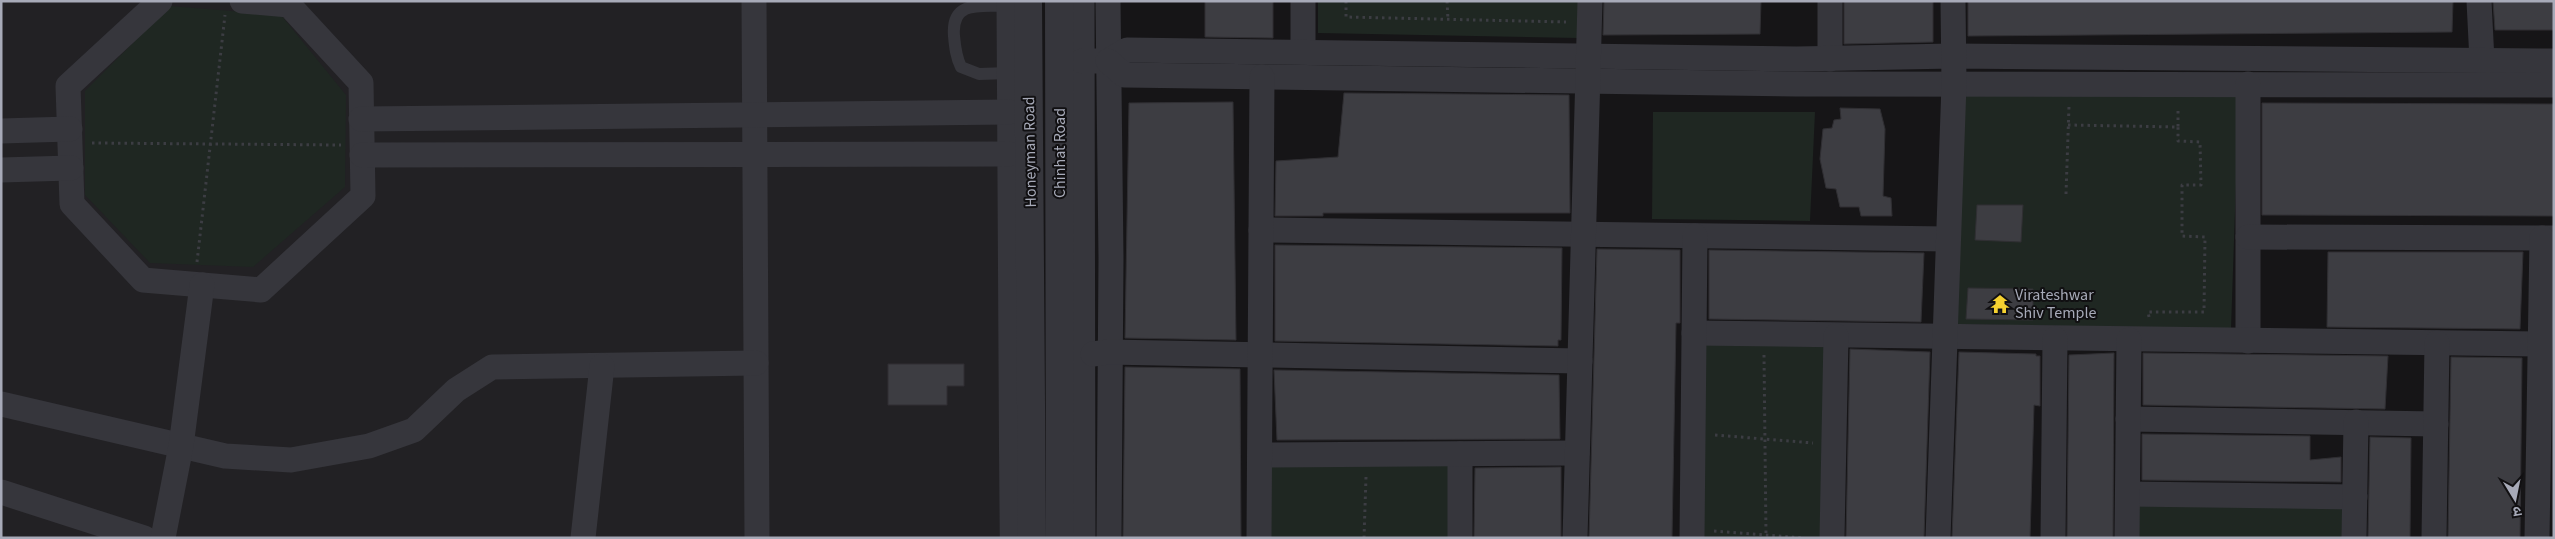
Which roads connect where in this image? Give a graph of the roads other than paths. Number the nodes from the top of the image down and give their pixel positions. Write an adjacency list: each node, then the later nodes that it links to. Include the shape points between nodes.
1 (160, 1): 33 (street, via 68,86)
2 (754, 1): 30 (street)
3 (1059, 1): 77 (street, Chinhat Road)
4 (1082, 1): 18 (street)
5 (1108, 1): 21 (street)
6 (1303, 1): 13 (street)
7 (1590, 1): 14 (street)
8 (1830, 1): 17 (street)
9 (1953, 1): 15 (street)
10 (2479, 1): 19 (street)
11 (1015, 3): 22 (street); 22 (lane, via 962,9 953,22 961,67 979,74); 76 (street, Honeyman Road, via 1032,303)
12 (234, 6): 31 (street, via 288,5 360,83)
13 (1304, 52): 14 (street); 21 (street, via 1127,50)
14 (1588, 56): 17 (street); 24 (street)
15 (1953, 56): 16 (street); 17 (street); 25 (street)
16 (2066, 57): 19 (street); 26 (street)
17 (1830, 59)
18 (1082, 61): 21 (street); 55 (street)
19 (2482, 61): 20 (street)
20 (2554, 61)
21 (1108, 62): 23 (street, via 1124,75); 54 (street)
22 (1009, 73): 29 (street)
23 (1262, 76): 24 (street); 39 (street)
24 (1588, 81): 25 (street); 40 (street)
25 (1954, 84): 26 (street); 44 (street)
26 (2106, 84): 27 (street)
27 (2248, 84): 28 (street); 42 (street)
28 (2554, 85)
29 (1009, 112): 30 (street); 36 (street)
30 (754, 115): 31 (street); 35 (street)
31 (361, 119): 34 (street)
32 (1, 131): 33 (street)
33 (70, 136): 37 (street)
34 (362, 150): 35 (street); 45 (street, via 363,196 261,290)
35 (755, 154): 36 (street); 58 (street)
36 (1009, 154): 75 (street)
37 (71, 168): 38 (street); 45 (street, via 72,204 143,280)
38 (1, 170)
39 (1261, 230): 40 (street); 56 (street)
40 (1584, 235): 41 (street); 57 (street)
41 (1695, 236): 44 (street); 46 (street)
42 (2248, 237): 43 (street); 51 (street)
43 (2548, 238): 53 (street)
44 (1948, 239): 48 (street)
45 (198, 285): 64 (street)
46 (1694, 333): 47 (street); 83 (street)
47 (1836, 336): 48 (street); 84 (street)
48 (1945, 338): 49 (street); 85 (street)
49 (2055, 339): 50 (street); 86 (street)
50 (2139, 340): 51 (street); 61 (street)
51 (2248, 341): 52 (street)
52 (2437, 343): 53 (street); 63 (street)
53 (2539, 344): 90 (street)
54 (1108, 352): 55 (street); 56 (street); 79 (street)
55 (1082, 355): 78 (street)
56 (1261, 355): 57 (street); 67 (street)
57 (1580, 361): 65 (street)
58 (756, 363): 59 (street); 74 (street)
59 (602, 366): 64 (street, via 492,367 456,390 414,430 369,446 291,460 225,456); 73 (street)
60 (1, 404): 64 (street)
61 (2128, 419): 62 (street); 69 (street)
62 (2356, 422): 63 (street); 70 (street)
63 (2436, 424): 89 (street)
64 (181, 446): 72 (street)
65 (1577, 453): 66 (street); 82 (street)
66 (1460, 454): 67 (street); 81 (street)
67 (1260, 455): 80 (street)
68 (1, 492): 71 (street)
69 (2128, 494): 70 (street); 87 (street)
70 (2355, 497): 88 (street)
71 (144, 538)
72 (163, 538)
73 (583, 538)
74 (757, 538)
75 (1012, 538)
76 (1032, 538)
77 (1060, 538)
78 (1083, 538)
79 (1109, 538)
80 (1259, 538)
81 (1460, 538)
82 (1575, 538)
83 (1692, 538)
84 (1832, 538)
85 (1938, 538)
86 (2053, 538)
87 (2127, 538)
88 (2354, 538)
89 (2434, 538)
90 (2537, 538)

